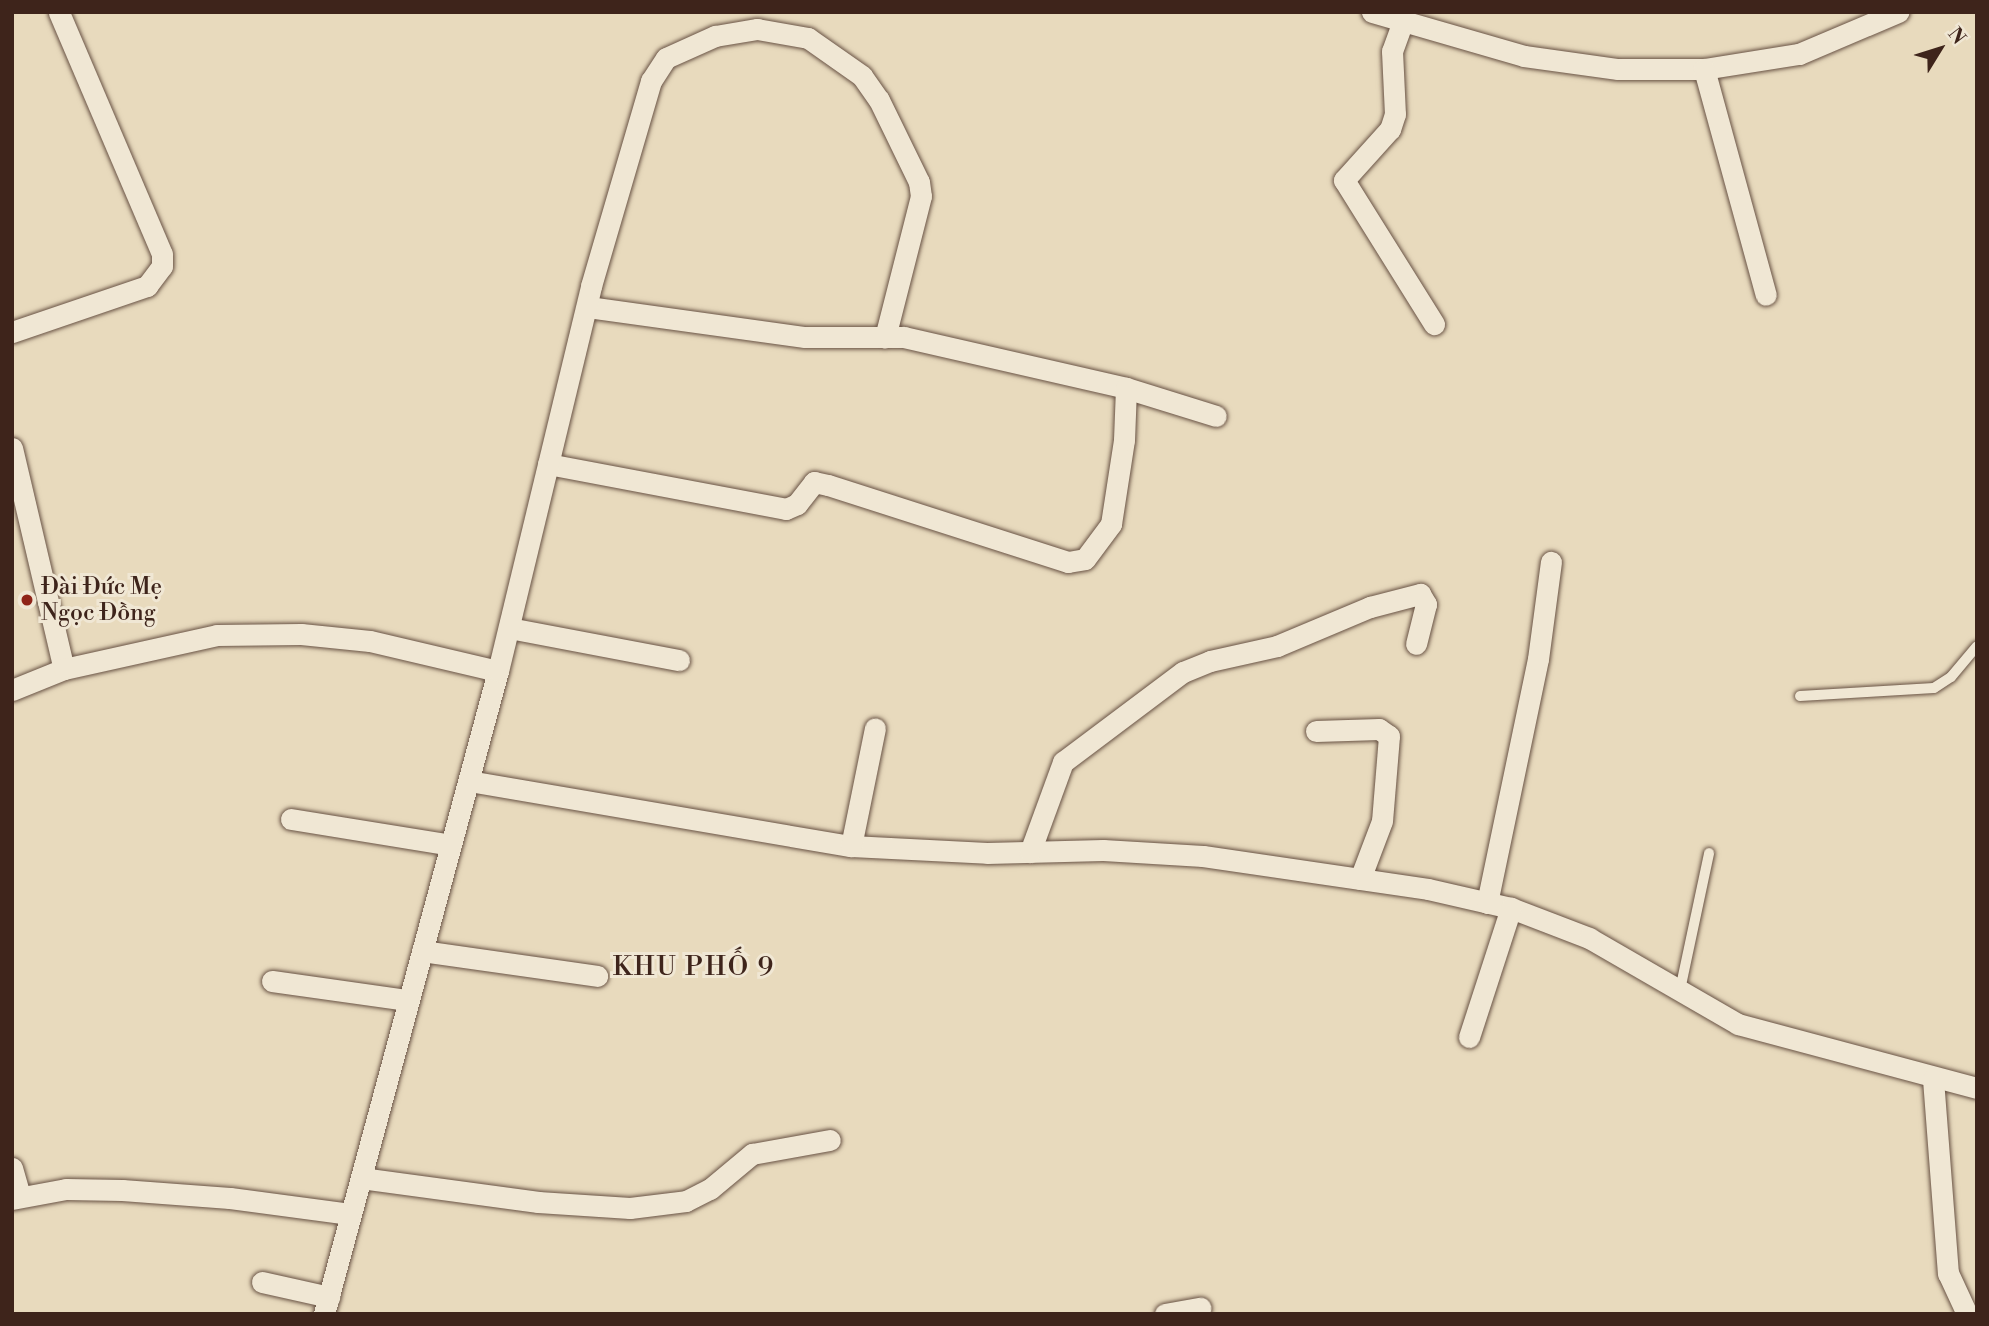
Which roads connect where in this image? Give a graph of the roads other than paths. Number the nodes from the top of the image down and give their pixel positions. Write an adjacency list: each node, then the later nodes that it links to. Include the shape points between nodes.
1 (59, 12): 10 (street, via 162,254 162,266 147,286)
2 (1372, 12): 4 (street)
3 (1898, 12): 6 (street, via 1799,54)
4 (1403, 21): 5 (street); 9 (street, via 1392,51 1395,114 1390,129 1344,180)
5 (1453, 22): 6 (street, via 1524,56 1618,69)
6 (1704, 69): 7 (street)
7 (1766, 295)
8 (588, 307): 11 (street, via 805,337); 11 (street, via 651,81 678,49 757,29 808,38 862,76 919,182 914,230); 15 (street)
9 (1434, 324)
10 (12, 332)
11 (885, 337): 12 (street, via 904,337)
12 (1126, 388): 13 (street); 15 (street, via 1124,440 1111,524 1085,559 1068,562 814,482 797,504 786,509)
13 (1216, 416)
14 (12, 448): 21 (street)
15 (548, 464): 17 (street)
16 (1551, 562): 34 (street, via 1538,659)
17 (509, 628): 20 (street); 22 (street)
18 (1416, 644): 31 (street, via 1426,604 1420,594 1370,607 1277,646 1183,672 1063,762)
19 (1977, 646): 24 (lane, via 1951,677 1934,688)
20 (679, 660)
21 (64, 669): 22 (street, via 217,635 301,634 370,642); 23 (street)
22 (498, 671): 27 (street)
23 (12, 690)
24 (1800, 696)
25 (875, 728): 30 (street)
26 (1316, 731): 33 (street, via 1379,729 1389,736 1382,821)
27 (469, 781): 29 (street); 30 (street)
28 (290, 819): 29 (street)
29 (451, 845): 36 (street)
30 (852, 846): 31 (street)
31 (1030, 852): 33 (street, via 1103,850 1203,856)
32 (1709, 853): 39 (lane)
33 (1360, 879): 34 (street)
34 (1486, 903): 35 (street)
35 (1511, 908): 39 (street, via 1589,938); 41 (street)
36 (422, 951): 37 (street); 40 (street)
37 (597, 976)
38 (272, 981): 40 (street)
39 (1680, 990): 42 (street, via 1738,1024)
40 (408, 1000): 46 (street)
41 (1469, 1037)
42 (1933, 1079): 43 (street); 53 (street, via 1948,1273)
43 (1977, 1088)
44 (830, 1140): 46 (street, via 752,1153 710,1189 686,1201 631,1208 538,1202)
45 (12, 1168): 47 (street)
46 (361, 1178): 48 (street)
47 (16, 1197): 48 (street, via 66,1189 122,1190)
48 (350, 1214): 50 (street)
49 (262, 1282): 50 (street)
50 (326, 1305)
51 (1200, 1308): 52 (street)
52 (1165, 1314)
53 (1967, 1314)

